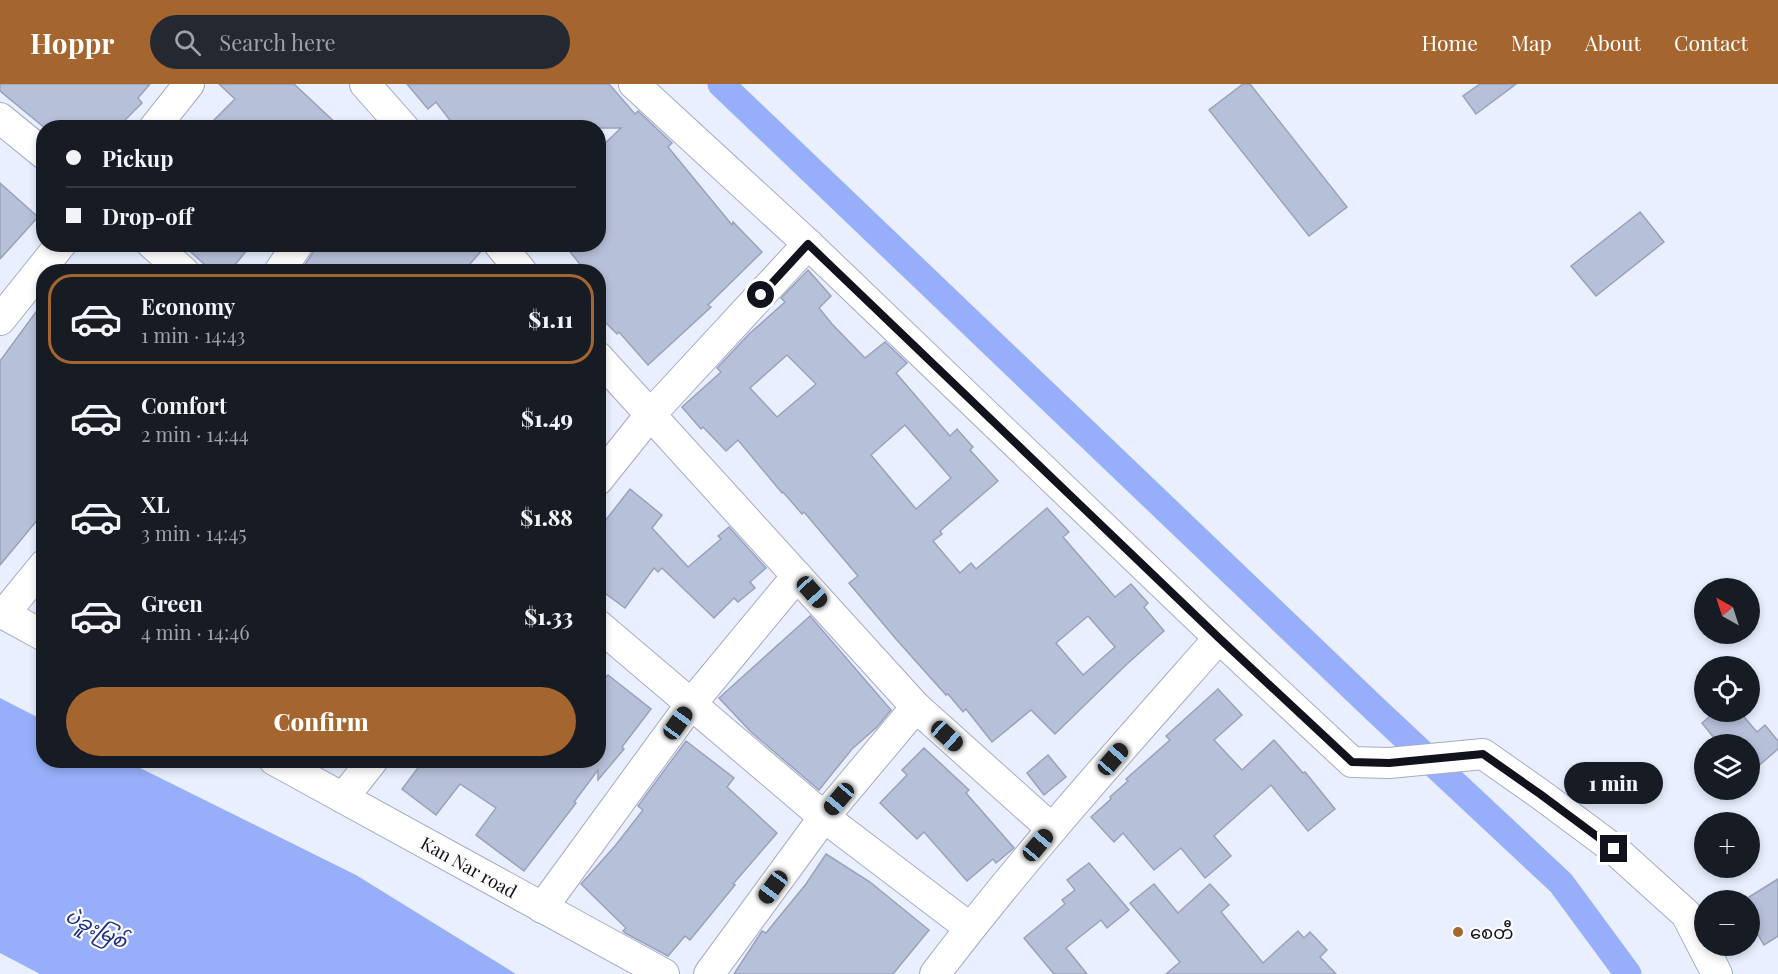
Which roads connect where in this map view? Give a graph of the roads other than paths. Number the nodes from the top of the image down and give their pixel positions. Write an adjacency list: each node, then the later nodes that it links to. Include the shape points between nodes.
1 (189, 84): 5 (street)
2 (365, 84): 6 (street)
3 (634, 84): 8 (street)
4 (0, 118): 7 (street)
5 (160, 120)
6 (392, 120)
7 (36, 147)
8 (808, 244): 16 (street); 23 (street)
9 (55, 252): 11 (street)
10 (161, 252): 12 (street)
11 (45, 264)
12 (175, 264)
13 (36, 275): 14 (street)
14 (0, 320)
15 (606, 366): 16 (street)
16 (650, 415): 17 (street); 19 (street)
17 (606, 470)
18 (36, 575): 20 (street)
19 (797, 576): 24 (street); 25 (street)
20 (2, 613): 21 (street)
21 (36, 632)
22 (606, 632): 24 (street)
23 (1219, 638): 30 (street); 36 (street, via 1352,762 1389,763 1483,754 1614,849 1686,914)
24 (691, 704): 29 (street); 31 (street)
25 (916, 707): 29 (street); 30 (street)
26 (289, 768): 28 (street, Kan Nar road)
27 (367, 768): 28 (street)
28 (343, 798): 31 (street, Kan Nar road)
29 (824, 818): 32 (street); 34 (street)
30 (1052, 829): 32 (street)
31 (542, 908): 33 (street, Kan Nar road)
32 (970, 927): 35 (street)
33 (664, 974)
34 (710, 974)
35 (935, 974)
36 (1716, 974)

